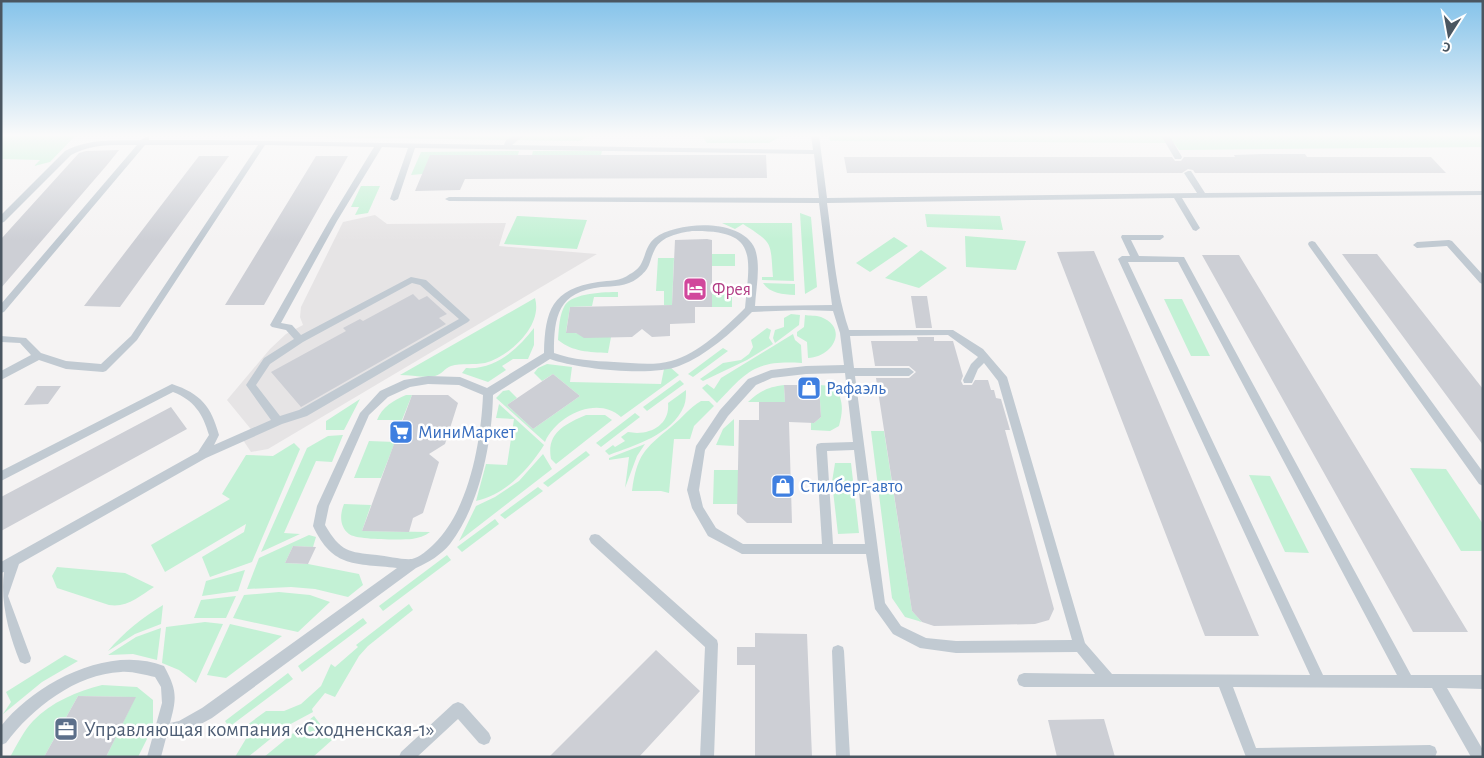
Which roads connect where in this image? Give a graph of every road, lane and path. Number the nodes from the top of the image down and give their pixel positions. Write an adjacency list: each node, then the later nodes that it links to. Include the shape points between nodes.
1 (51, 170): 14 (lane)
2 (120, 170): 22 (lane)
3 (245, 170): 27 (lane, via 134,338 103,368 66,365)
4 (363, 170): 26 (lane, via 275,324 289,327)
5 (404, 170): 11 (lane)
6 (819, 170): 13 (lane)
7 (1188, 173): 10 (lane)
8 (1483, 193): 10 (lane)
9 (1177, 196): 10 (lane); 13 (lane); 15 (lane)
10 (1203, 196)
11 (394, 199)
12 (449, 199): 13 (lane)
13 (823, 200): 21 (lane)
14 (1, 220)
15 (1196, 228)
16 (1160, 237): 19 (lane, via 1125,237)
17 (1312, 244): 39 (lane)
18 (1417, 244): 20 (lane, via 1448,243)
19 (1136, 259): 53 (lane, via 1122,259); 54 (lane, via 1181,259)
20 (1483, 281)
21 (837, 308): 23 (lane); 24 (lane)
22 (1, 310)
23 (750, 310): 28 (lane, via 717,341 673,365 573,363); 28 (lane, via 752,258 743,238 710,228 671,233 651,247 646,267 622,283 581,288 558,301 551,317)
24 (845, 333): 29 (lane, via 950,332); 30 (lane)
25 (1, 338): 27 (lane, via 22,340)
26 (300, 340): 35 (lane, via 267,362 251,385); 35 (lane, via 411,280 424,282 465,320 302,413)
27 (38, 356): 32 (lane)
28 (549, 356): 34 (lane)
29 (984, 357): 33 (lane); 47 (lane, via 1003,380)
30 (849, 371): 31 (lane); 36 (lane); 42 (lane, via 806,370 771,374 752,382 724,413 700,449 693,490 698,508 712,532 742,548)
31 (909, 372)
32 (1, 376)
33 (968, 380)
34 (488, 393): 44 (lane, via 489,413 467,504 434,553); 44 (lane, via 460,381 428,380 408,383 384,394 365,413 323,506 319,526 328,544 347,557)
35 (278, 420): 37 (lane)
36 (859, 446): 41 (lane); 42 (lane, via 821,447)
37 (202, 455): 38 (lane, via 214,435 211,422 190,394 172,388); 43 (lane)
38 (1, 476)
39 (1483, 480)
40 (595, 539): 63 (lane, via 712,644)
41 (871, 549): 42 (lane); 47 (lane, via 879,605 897,630 925,644 956,647)
42 (828, 550)
43 (14, 561): 45 (lane); 46 (lane)
44 (412, 564): 57 (lane, via 206,713 181,727)
45 (1, 568)
46 (2, 596): 49 (lane)
47 (1080, 646): 51 (lane)
48 (838, 651): 64 (lane)
49 (25, 658)
50 (1024, 680): 51 (lane)
51 (1110, 681): 52 (lane)
52 (1224, 682): 53 (lane); 60 (lane, via 1252,755)
53 (1320, 682): 54 (lane)
54 (1408, 682): 55 (lane)
55 (1436, 682): 56 (lane); 65 (lane)
56 (1483, 682)
57 (162, 732): 58 (lane, via 168,685 159,671 119,666 86,675 52,691 27,707); 61 (lane)
58 (1, 738)
59 (484, 738): 62 (lane, via 458,709)
60 (1430, 752)
61 (154, 757)
62 (406, 757)
63 (707, 757)
64 (843, 757)
65 (1479, 757)

